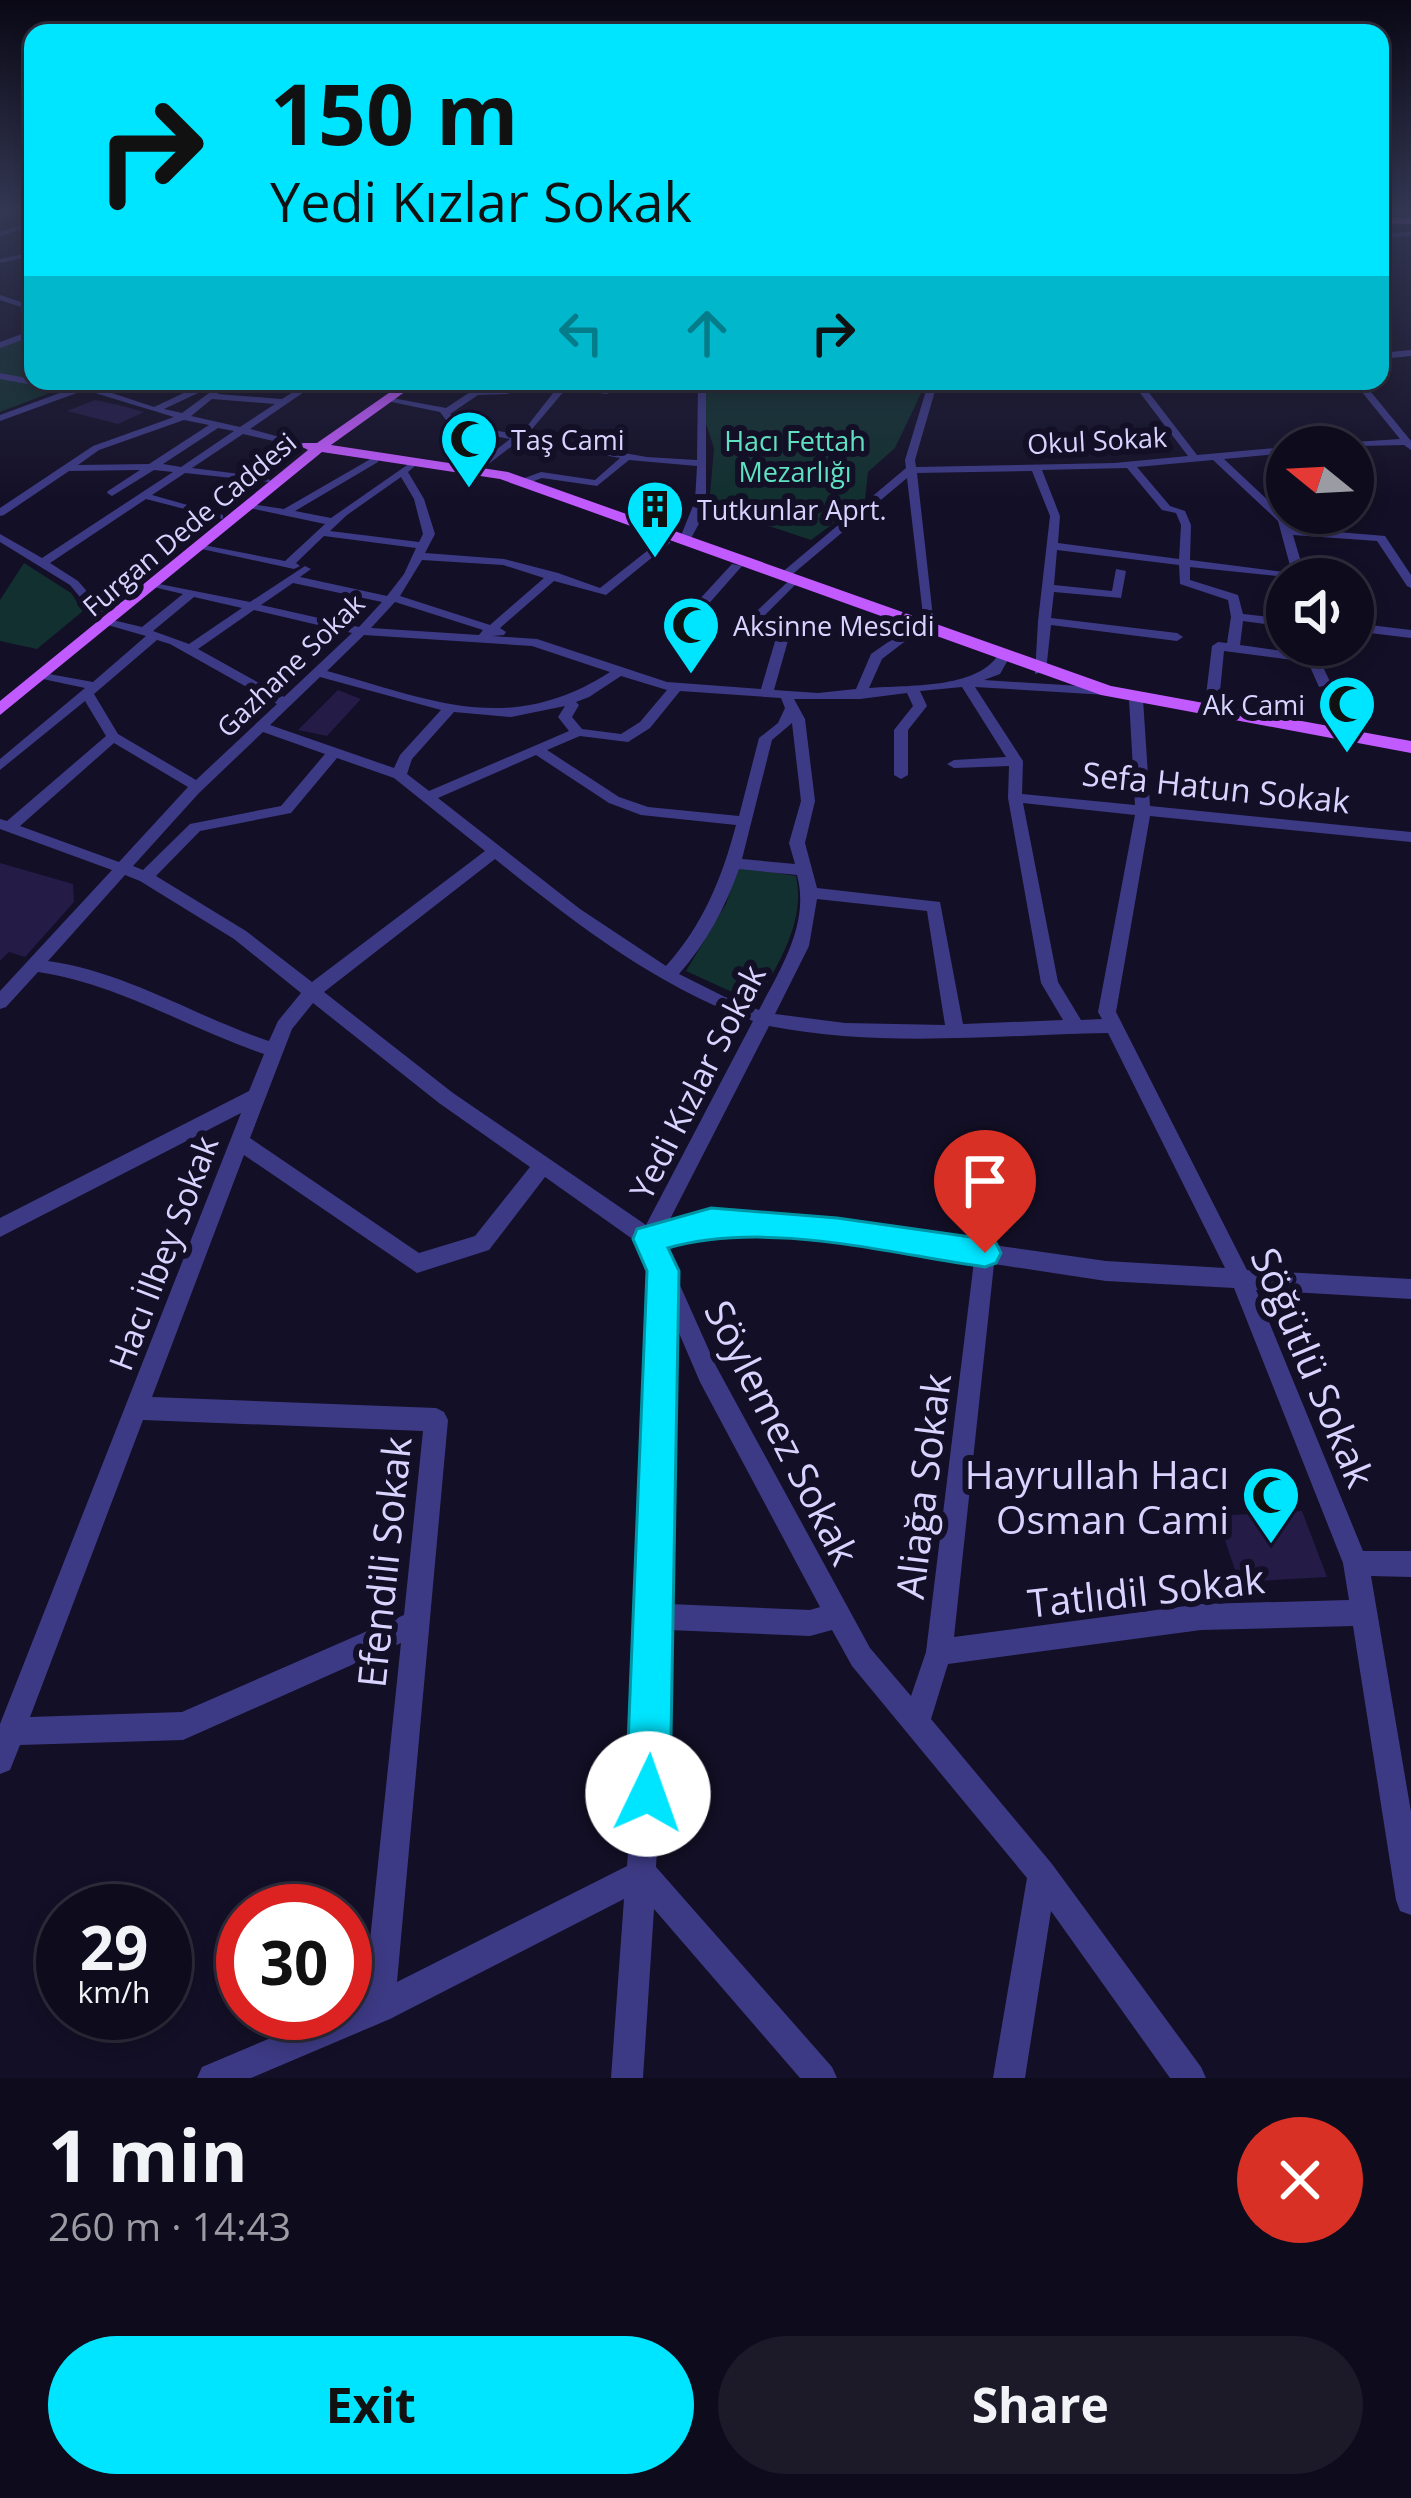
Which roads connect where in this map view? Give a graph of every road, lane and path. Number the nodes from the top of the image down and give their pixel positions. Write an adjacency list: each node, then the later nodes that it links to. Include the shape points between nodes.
1 (72, 390): 20 (street)
2 (84, 390): 17 (street)
3 (198, 390): 17 (street)
4 (213, 390): 14 (street)
5 (302, 390): 16 (street)
6 (387, 390): 26 (main road, Furgan Dede Caddesi)
7 (401, 390): 15 (main road, Furgan Dede Caddesi)
8 (511, 390): 18 (street, via 476,392)
9 (560, 390): 23 (street)
10 (701, 390): 32 (street)
11 (932, 390): 41 (street)
12 (1142, 390): 31 (street)
13 (1365, 390): 24 (street)
14 (211, 396): 16 (street); 19 (street)
15 (387, 400): 18 (street); 26 (main road, Furgan Dede Caddesi)
16 (282, 402): 22 (street)
17 (155, 410): 19 (street)
18 (446, 413): 23 (street, via 455,426)
19 (183, 417): 21 (street); 34 (street, via 112,440)
20 (0, 418)
21 (216, 425): 22 (street); 35 (street)
22 (242, 431): 26 (street); 37 (street)
23 (518, 438): 28 (street); 40 (street)
24 (1408, 444): 25 (street)
25 (1374, 445)
26 (315, 447): 30 (main road); 38 (main road, Furgan Dede Caddesi); 40 (main road); 42 (main road, Furgan Dede Caddesi)
27 (1266, 452): 29 (street, Okul Sokak)
28 (628, 456): 32 (street); 43 (street, via 597,483 541,475)
29 (1216, 457): 31 (street, Okul Sokak); 46 (street)
30 (366, 459): 38 (main road); 39 (main road); 48 (street)
31 (1195, 459): 33 (street, Okul Sokak)
32 (701, 463): 54 (street, via 704,496)
33 (1130, 465): 36 (street, Okul Sokak); 59 (street, via 1166,508 1180,512)
34 (67, 468): 35 (street); 49 (street)
35 (152, 468): 37 (street); 44 (street)
36 (1036, 468): 41 (street, Okul Sokak); 56 (street, via 1051,493)
37 (188, 469): 42 (street); 45 (street)
38 (292, 469): 47 (main road, Furgan Dede Caddesi)
39 (406, 469): 51 (street); 55 (main road, via 496,483); 58 (street, via 429,534)
40 (478, 469): 43 (main road)
41 (910, 470): 67 (street); 79 (street)
42 (265, 480): 50 (main road, Furgan Dede Caddesi)
43 (523, 482): 54 (main road)
44 (112, 493)
45 (149, 497): 50 (street); 60 (street)
46 (1266, 501)
47 (248, 506): 48 (street); 57 (main road, Furgan Dede Caddesi)
48 (286, 512): 51 (street)
49 (0, 513)
50 (218, 517): 75 (main road, Furgan Dede Caddesi)
51 (329, 527): 58 (street); 64 (street)
52 (1327, 534): 69 (street, via 1381,538)
53 (0, 538): 60 (street)
54 (686, 538): 67 (main road)
55 (665, 542): 61 (main road); 66 (street, via 602,592)
56 (1052, 546): 59 (street); 70 (street)
57 (197, 547): 64 (street); 68 (main road, Furgan Dede Caddesi)
58 (420, 551): 66 (street); 72 (street, Gazhane Sokak)
59 (1185, 562): 65 (street); 76 (street, via 1184,581 1234,598)
60 (43, 563): 75 (street, via 89,594)
61 (736, 566): 67 (main road); 73 (street)
62 (305, 568): 64 (street)
63 (1120, 571): 70 (street, via 1117,595)
64 (290, 572): 72 (street); 74 (street)
65 (1266, 573)
66 (554, 575): 83 (street)
67 (789, 578): 79 (main road); 104 (street, via 752,621 783,637)
68 (152, 584): 71 (street); 75 (main road, Furgan Dede Caddesi)
69 (1411, 584)
70 (1048, 588): 78 (street)
71 (193, 592): 74 (street); 82 (street)
72 (391, 598): 81 (street, Gazhane Sokak); 83 (street)
73 (701, 605)
74 (252, 606): 81 (street); 87 (street)
75 (103, 616): 82 (street); 94 (main road, Furgan Dede Caddesi); 98 (main road, Furgan Dede Caddesi)
76 (1237, 617): 77 (street); 86 (street)
77 (1266, 620)
78 (1044, 621): 85 (street); 92 (street)
79 (924, 629): 89 (main road); 102 (street, via 876,657)
80 (1374, 630): 84 (street)
81 (362, 631): 83 (street); 93 (street, Gazhane Sokak)
82 (150, 633): 87 (street); 99 (street)
83 (487, 634): 91 (street)
84 (1411, 634)
85 (1177, 637)
86 (1233, 648): 88 (street); 109 (street, via 1218,646)
87 (190, 649): 105 (street)
88 (1266, 649)
89 (1003, 658): 92 (main road); 95 (street, via 995,671)
90 (1318, 666): 96 (street)
91 (621, 670): 97 (street); 106 (street)
92 (1040, 671): 101 (main road)
93 (320, 673): 105 (street, Gazhane Sokak); 107 (street)
94 (43, 675): 99 (street); 108 (main road, Furgan Dede Caddesi)
95 (966, 683): 100 (street); 101 (street); 116 (street)
96 (1324, 685)
97 (676, 687): 104 (street); 111 (street, via 623,739)
98 (0, 689)
99 (91, 689): 112 (street); 118 (street)
100 (912, 689): 102 (street); 120 (street, via 920,706 901,730)
101 (1107, 691): 103 (main road)
102 (860, 694): 104 (street)
103 (1136, 699): 109 (main road); 124 (street)
104 (781, 700): 125 (street, via 784,725 766,738); 131 (street, via 799,719 808,801 797,843)
105 (287, 704): 110 (street, Gazhane Sokak)
106 (572, 705): 107 (street, via 504,716); 111 (street, via 566,717)
107 (451, 707): 119 (street)
108 (0, 710)
109 (1211, 712): 113 (main road)
110 (261, 727): 115 (street); 121 (street, Gazhane Sokak)
111 (578, 732): 114 (street)
112 (112, 737): 121 (street); 126 (street)
113 (1411, 747)
114 (537, 750): 122 (street); 125 (street, via 646,812)
115 (334, 753): 119 (street); 132 (street, via 286,810 195,827)
116 (1016, 760): 117 (street); 123 (street)
117 (954, 764)
118 (0, 766)
119 (399, 775): 122 (street)
120 (901, 775)
121 (198, 787): 130 (street, Gazhane Sokak)
122 (428, 797): 128 (street)
123 (1015, 797): 124 (street, Sefa Hatun Sokak); 139 (street, via 1050,983)
124 (1144, 809): 127 (street, Sefa Hatun Sokak); 140 (street, via 1108,986)
125 (743, 821): 129 (street)
126 (10, 828): 130 (street)
127 (1411, 838)
128 (496, 850): 135 (street); 136 (street, Hacı İlbey Sokak)
129 (734, 863): 131 (street); 135 (street, via 702,934)
130 (120, 868): 132 (street); 134 (street, Gazhane Sokak)
131 (802, 870): 133 (street)
132 (146, 877): 136 (street)
133 (810, 893): 138 (street, Yedi Kızlar Sokak, via 801,946); 141 (street, via 934,907)
134 (33, 965): 137 (street, Gazhane Sokak); 142 (street, via 82,969)
135 (669, 974): 138 (street)
136 (314, 990): 142 (street, Hacı İlbey Sokak); 145 (street)
137 (0, 1002)
138 (763, 1018): 141 (street, via 854,1029); 147 (street, Yedi Kızlar Sokak)
139 (1076, 1026): 140 (street); 141 (street)
140 (1111, 1026): 150 (street, Söğütlü Sokak)
141 (956, 1028)
142 (275, 1050): 143 (street, Hacı İlbey Sokak)
143 (260, 1095): 144 (street, Hacı İlbey Sokak); 146 (street)
144 (241, 1142): 145 (street, via 418,1263 482,1243); 152 (street, Hacı İlbey Sokak)
145 (542, 1167): 147 (street)
146 (0, 1228)
147 (649, 1239): 148 (street, Yedi Kızlar Sokak, via 711,1222); 149 (street, Söylemez Sokak)
148 (985, 1253): 150 (street, Yedi Kızlar Sokak); 159 (street, Aliağa Sokak)
149 (663, 1271): 156 (street); 157 (street, Söylemez Sokak, via 708,1374)
150 (1243, 1283): 151 (street, Yedi Kızlar Sokak); 153 (street, Söğütlü Sokak)
151 (1411, 1289)
152 (137, 1408): 158 (street, Efendili Sokak, via 436,1420); 161 (street, Hacı İlbey Sokak)
153 (1356, 1563): 154 (street); 155 (street, Söğütlü Sokak)
154 (1411, 1564)
155 (1361, 1613): 159 (street, Tatlıdil Sokak, via 1202,1617); 165 (street, Söğütlü Sokak)
156 (657, 1616): 157 (street, via 810,1623); 163 (street)
157 (837, 1616): 160 (street, Söylemez Sokak)
158 (416, 1623): 161 (street, via 183,1726); 166 (street, Efendili Sokak)
159 (939, 1652): 160 (street, Aliağa Sokak)
160 (916, 1723): 164 (street, Söylemez Sokak)
161 (11, 1731): 162 (street, Hacı İlbey Sokak)
162 (0, 1760)
163 (643, 1874): 166 (street); 168 (street); 169 (street)
164 (1042, 1874): 170 (street); 171 (street, Söylemez Sokak)
165 (1411, 1900)
166 (379, 2008): 167 (street)
167 (213, 2078)
168 (627, 2078)
169 (821, 2078)
170 (1009, 2078)
171 (1190, 2078)

